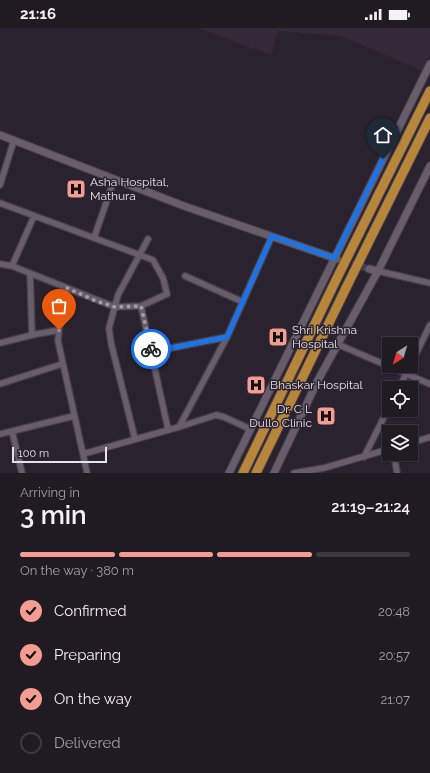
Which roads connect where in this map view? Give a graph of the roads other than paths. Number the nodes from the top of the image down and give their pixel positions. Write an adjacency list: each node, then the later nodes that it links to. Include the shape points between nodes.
1 (430, 64): 15 (street)
2 (430, 91): 58 (highway)
3 (430, 118): 59 (highway)
4 (0, 135): 5 (street)
5 (14, 140): 7 (street); 8 (street)
6 (430, 166): 19 (street)
7 (114, 180): 11 (street); 12 (street)
8 (0, 185)
9 (0, 203): 10 (street)
10 (34, 216): 12 (street); 17 (street)
11 (272, 236): 15 (street); 24 (street)
12 (94, 238): 14 (street)
13 (148, 240): 14 (street)
14 (140, 255): 25 (street, via 153,260 168,294); 26 (street, via 118,295)
15 (336, 258): 44 (street)
16 (0, 264): 17 (street)
17 (12, 266): 20 (street)
18 (369, 269): 19 (street)
19 (378, 271): 22 (street); 32 (street)
20 (30, 273): 23 (street); 29 (street)
21 (185, 276): 24 (street)
22 (430, 282)
23 (67, 288): 26 (street); 28 (street)
24 (243, 302): 30 (street)
25 (141, 306): 26 (street); 34 (street)
26 (115, 307): 48 (street, via 109,328 111,343)
27 (430, 325): 33 (street)
28 (59, 330): 29 (street); 35 (street)
29 (32, 335): 31 (street)
30 (227, 337): 34 (street); 42 (street)
31 (0, 343)
32 (337, 344): 36 (street); 60 (street)
33 (418, 350)
34 (151, 352): 43 (street)
35 (62, 364): 38 (street); 40 (street)
36 (406, 374): 37 (street); 39 (street)
37 (402, 381)
38 (0, 384)
39 (430, 384)
40 (74, 416): 45 (street); 51 (street)
41 (384, 417): 52 (street)
42 (179, 427): 43 (street); 44 (street, via 216,415)
43 (168, 429): 48 (street)
44 (250, 429): 57 (street)
45 (12, 431): 46 (street); 55 (street)
46 (0, 434)
47 (430, 437): 49 (street)
48 (135, 439): 51 (street)
49 (418, 440)
50 (382, 451): 52 (street)
51 (83, 454): 56 (street)
52 (364, 457): 54 (street)
53 (395, 461): 62 (street)
54 (325, 470): 61 (street)
55 (22, 473)
56 (87, 473)
57 (229, 473)
58 (243, 473)
59 (256, 473)
60 (274, 473)
61 (294, 473)
62 (397, 473)

